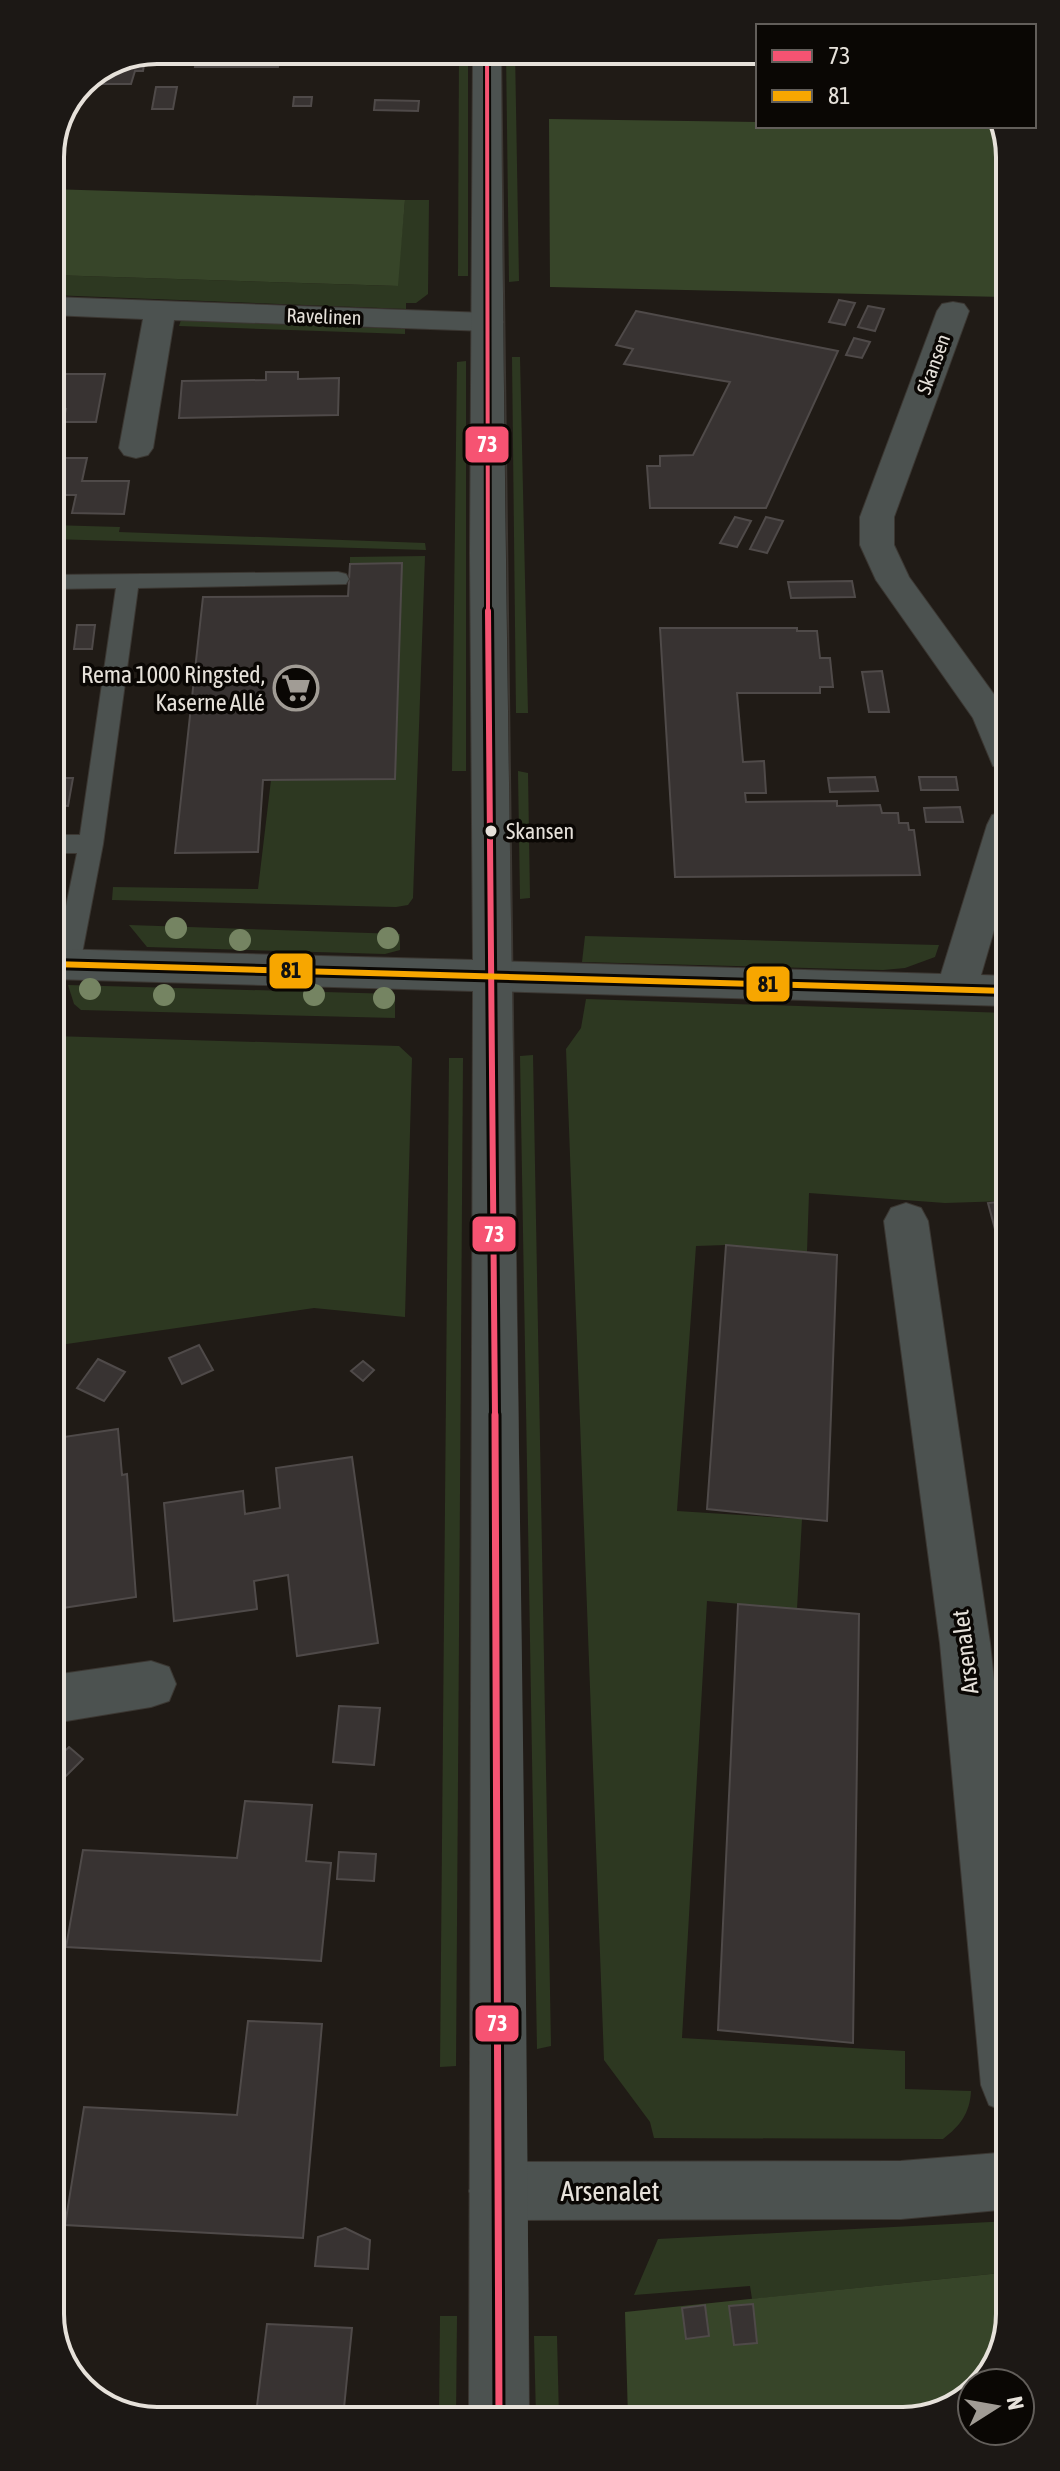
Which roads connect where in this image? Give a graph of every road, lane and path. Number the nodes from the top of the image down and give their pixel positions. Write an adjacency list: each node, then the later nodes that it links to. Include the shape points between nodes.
1 (487, 64): 5 (street)
2 (64, 306): 3 (street, Ravelinen)
3 (160, 310): 5 (street, Ravelinen); 6 (street)
4 (953, 311): 10 (street, Skansen, via 877,517 877,545 893,580)
5 (487, 322): 16 (street)
6 (136, 448)
7 (338, 579): 8 (lane)
8 (128, 581): 9 (lane); 12 (lane)
9 (64, 582)
10 (996, 731)
11 (64, 844): 12 (lane)
12 (91, 844): 14 (lane)
13 (996, 858): 17 (street)
14 (64, 949)
15 (64, 964): 16 (street)
16 (493, 976): 17 (street); 24 (street)
17 (957, 989): 18 (street)
18 (996, 991)
19 (906, 1221): 22 (street, Arsenalet, via 965,1643)
20 (151, 1684): 21 (street)
21 (64, 1697)
22 (996, 1954)
23 (996, 2181): 24 (street, Arsenalet, via 901,2190)
24 (498, 2191): 25 (street)
25 (499, 2407)

